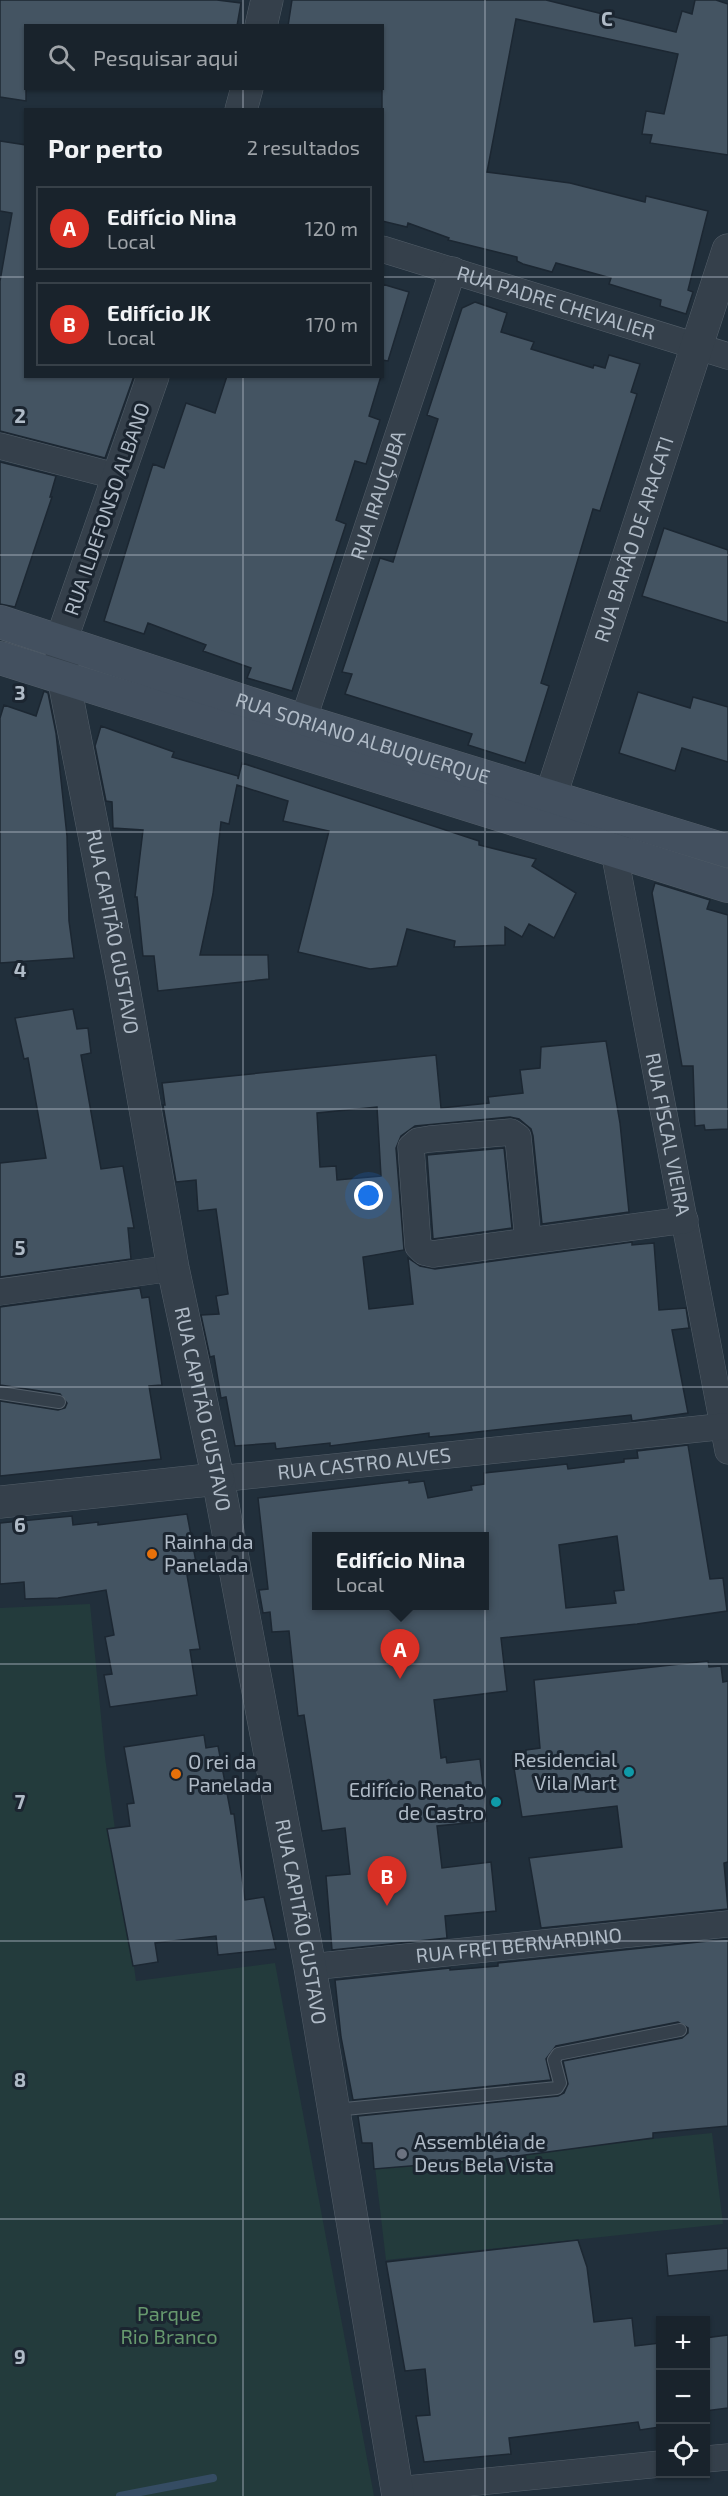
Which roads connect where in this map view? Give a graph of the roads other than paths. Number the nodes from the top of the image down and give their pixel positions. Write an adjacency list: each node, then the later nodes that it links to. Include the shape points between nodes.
1 (267, 0): 2 (street)
2 (261, 24)
3 (246, 90): 4 (street)
4 (242, 108)
5 (384, 250): 7 (street, RUA PADRE CHEVALIER)
6 (728, 250): 8 (street, RUA BARÃO DE ARACATI)
7 (453, 270): 8 (street, RUA PADRE CHEVALIER); 17 (street, RUA IRAUÇUBA)
8 (697, 346): 9 (street, RUA PADRE CHEVALIER); 18 (street, RUA BARÃO DE ARACATI)
9 (728, 356)
10 (152, 378): 12 (street, RUA ILDEFONSO ALBANO)
11 (0, 446): 12 (street)
12 (119, 477): 14 (street, RUA ILDEFONSO ALBANO)
13 (0, 622): 14 (main road, RUA SORIANO ALBUQUERQUE)
14 (61, 641): 16 (street, RUA CAPITÃO GUSTAVO); 17 (main road, RUA SORIANO ALBUQUERQUE)
15 (0, 658): 16 (main road, RUA SORIANO ALBUQUERQUE)
16 (63, 676): 20 (main road, RUA SORIANO ALBUQUERQUE); 26 (street, RUA CAPITÃO GUSTAVO, via 122,977)
17 (303, 721): 18 (main road, RUA SORIANO ALBUQUERQUE)
18 (550, 796): 19 (main road, RUA SORIANO ALBUQUERQUE); 20 (street, RUA BARÃO DE ARACATI)
19 (623, 819): 21 (street, RUA FISCAL VIEIRA); 22 (main road, RUA SORIANO ALBUQUERQUE)
20 (540, 828): 21 (main road, RUA SORIANO ALBUQUERQUE)
21 (614, 851): 23 (main road, RUA SORIANO ALBUQUERQUE); 24 (street, RUA FISCAL VIEIRA)
22 (728, 851)
23 (728, 886)
24 (685, 1220): 25 (street); 30 (street, RUA FISCAL VIEIRA)
25 (528, 1240): 25 (street, via 433,1254 424,1252 418,1246 411,1148 418,1140 511,1132 518,1137)
26 (173, 1268): 27 (street); 31 (street, RUA CAPITÃO GUSTAVO)
27 (0, 1292)
28 (0, 1393): 29 (lane)
29 (59, 1402)
30 (726, 1435): 31 (street, RUA CASTRO ALVES)
31 (218, 1479): 32 (street, RUA CASTRO ALVES); 34 (street, RUA CAPITÃO GUSTAVO)
32 (0, 1502)
33 (728, 1924): 34 (street, RUA FREI BERNARDINO)
34 (310, 1966): 36 (street, RUA CAPITÃO GUSTAVO)
35 (680, 2030): 36 (lane, via 558,2055 554,2060 561,2083 557,2088)
36 (336, 2110): 40 (street, RUA CAPITÃO GUSTAVO)
37 (728, 2457): 38 (street)
38 (710, 2459)
39 (656, 2464): 40 (street)
40 (398, 2493)

